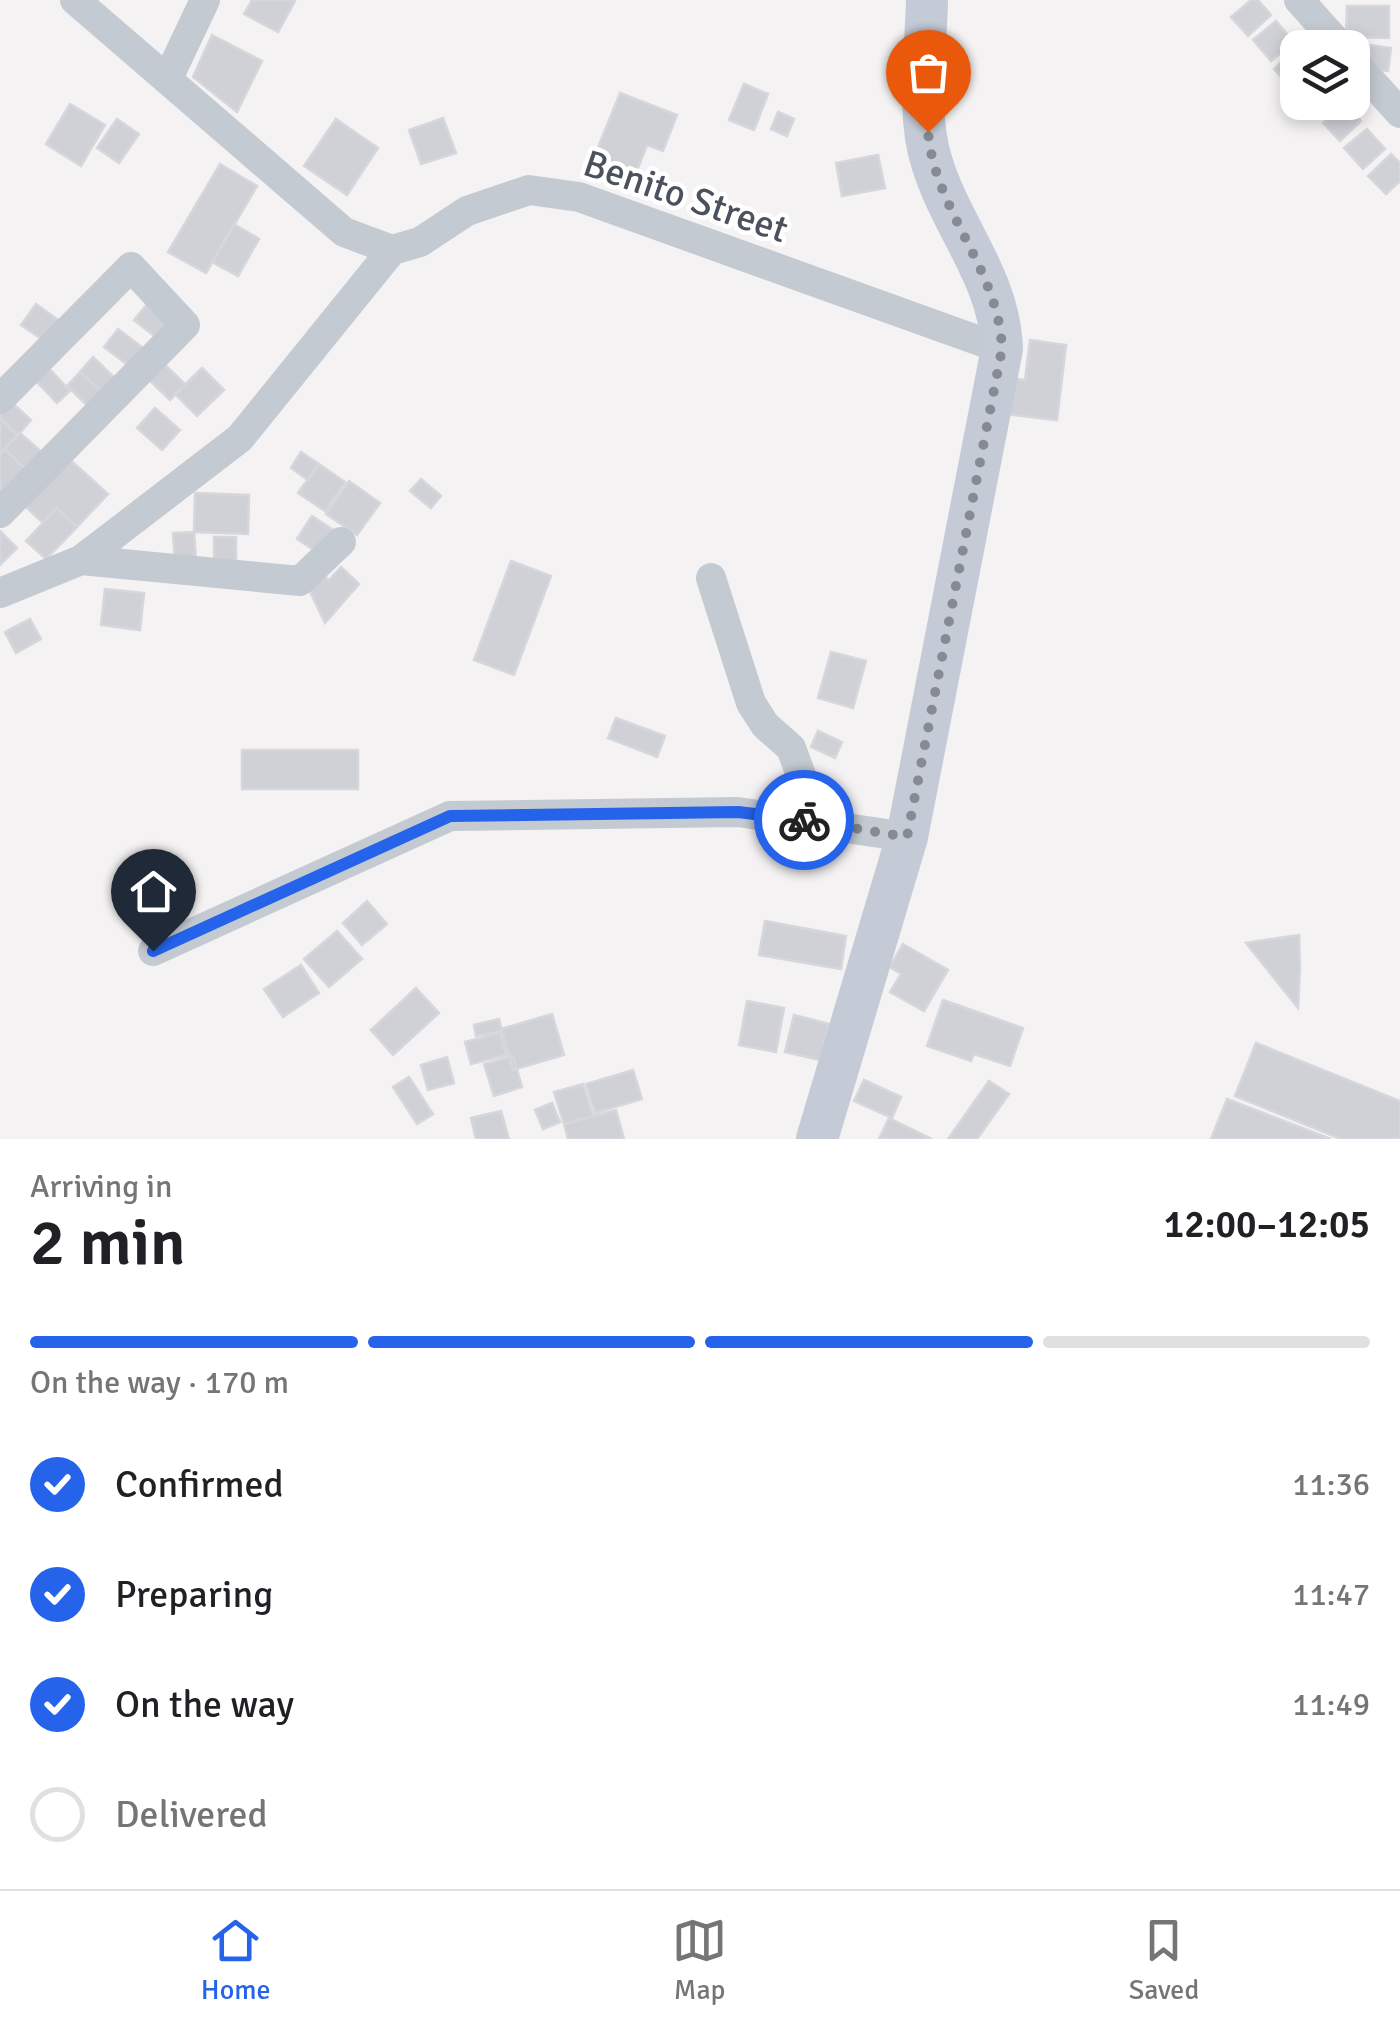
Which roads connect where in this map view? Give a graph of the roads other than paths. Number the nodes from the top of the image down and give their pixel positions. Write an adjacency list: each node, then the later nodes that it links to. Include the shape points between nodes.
1 (76, 0): 6 (street)
2 (205, 0): 6 (street)
3 (927, 0): 10 (main road, via 930,158 994,294)
4 (1298, 0): 5 (street)
5 (1326, 30)
6 (170, 76): 9 (street, via 344,232)
7 (1370, 78): 8 (street)
8 (1395, 102)
9 (392, 250): 10 (street, Benito Street, via 420,242 468,211 529,190 579,197); 14 (street, via 240,438)
10 (1002, 349): 18 (main road)
11 (0, 399): 12 (street, via 131,267 185,324)
12 (0, 513)
13 (340, 542): 14 (street, via 300,582)
14 (81, 560): 16 (street)
15 (711, 578): 17 (street, via 751,703 790,748)
16 (0, 594)
17 (818, 821): 18 (street); 19 (street, via 738,812 450,816)
18 (907, 837): 20 (main road)
19 (153, 951)
20 (817, 1139)

